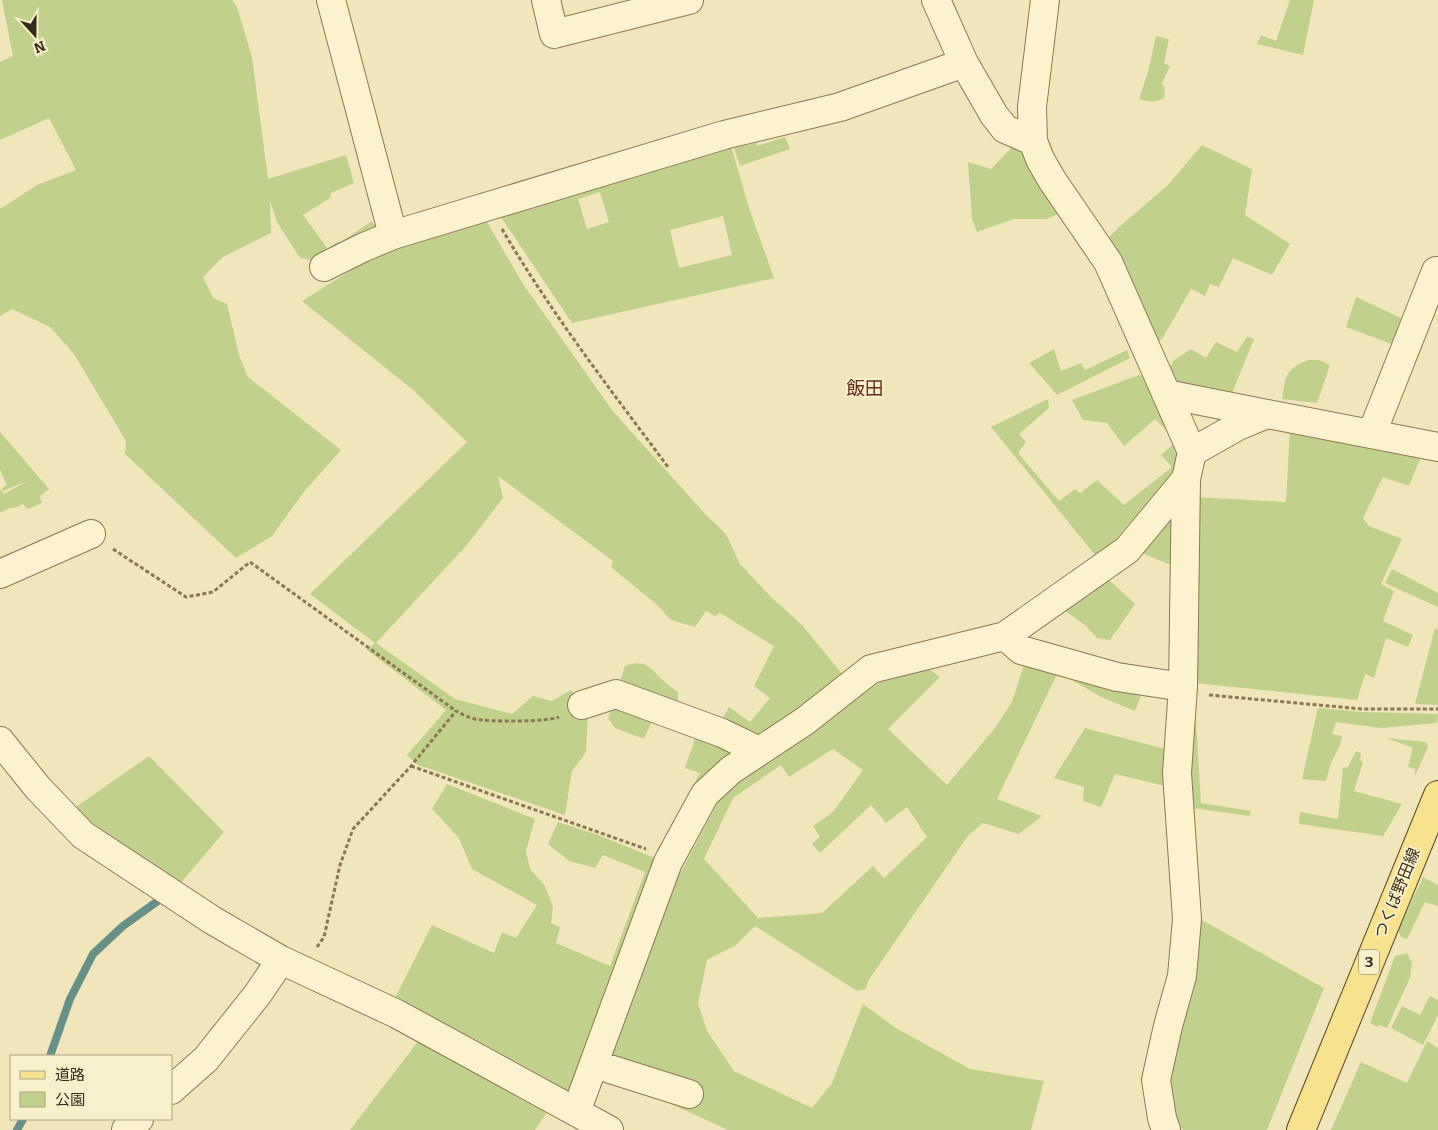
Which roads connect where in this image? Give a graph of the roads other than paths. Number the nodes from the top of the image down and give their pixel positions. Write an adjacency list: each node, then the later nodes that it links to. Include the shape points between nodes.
1 (331, 0): 8 (street)
2 (546, 0): 3 (street, via 554,34)
3 (689, 0)
4 (936, 0): 6 (street)
5 (1045, 0): 7 (street, via 1032,108)
6 (964, 63): 7 (street, via 1005,129); 8 (street, via 840,107 724,135)
7 (1033, 141): 11 (street, via 1052,180 1108,262)
8 (393, 235): 9 (street)
9 (324, 267)
10 (1436, 271): 13 (street)
11 (1166, 394): 12 (street); 15 (street)
12 (1267, 414): 13 (street); 15 (street)
13 (1372, 433): 14 (street)
14 (1438, 447)
15 (1192, 452): 16 (street)
16 (1186, 478): 19 (street, via 1127,550); 20 (street)
17 (91, 534): 18 (street)
18 (0, 574)
19 (1006, 636): 20 (street, via 1021,650); 23 (street, via 871,669 805,721)
20 (1182, 690): 33 (street, via 1177,773 1187,918 1182,976 1156,1080)
21 (582, 705): 23 (street, via 616,694 722,733)
22 (0, 744): 25 (street, via 83,835 212,920)
23 (759, 751): 26 (street, via 731,770 705,794 668,862)
24 (1438, 795): 34 (main road, つくば野田線 / 3)
25 (291, 964): 27 (street, via 257,996 206,1059); 29 (street, via 397,1014)
26 (594, 1064): 28 (street); 29 (street)
27 (172, 1089)
28 (689, 1094)
29 (576, 1112): 32 (street)
30 (137, 1120): 31 (street)
31 (126, 1130)
32 (609, 1130)
33 (1166, 1130)
34 (1301, 1130)

